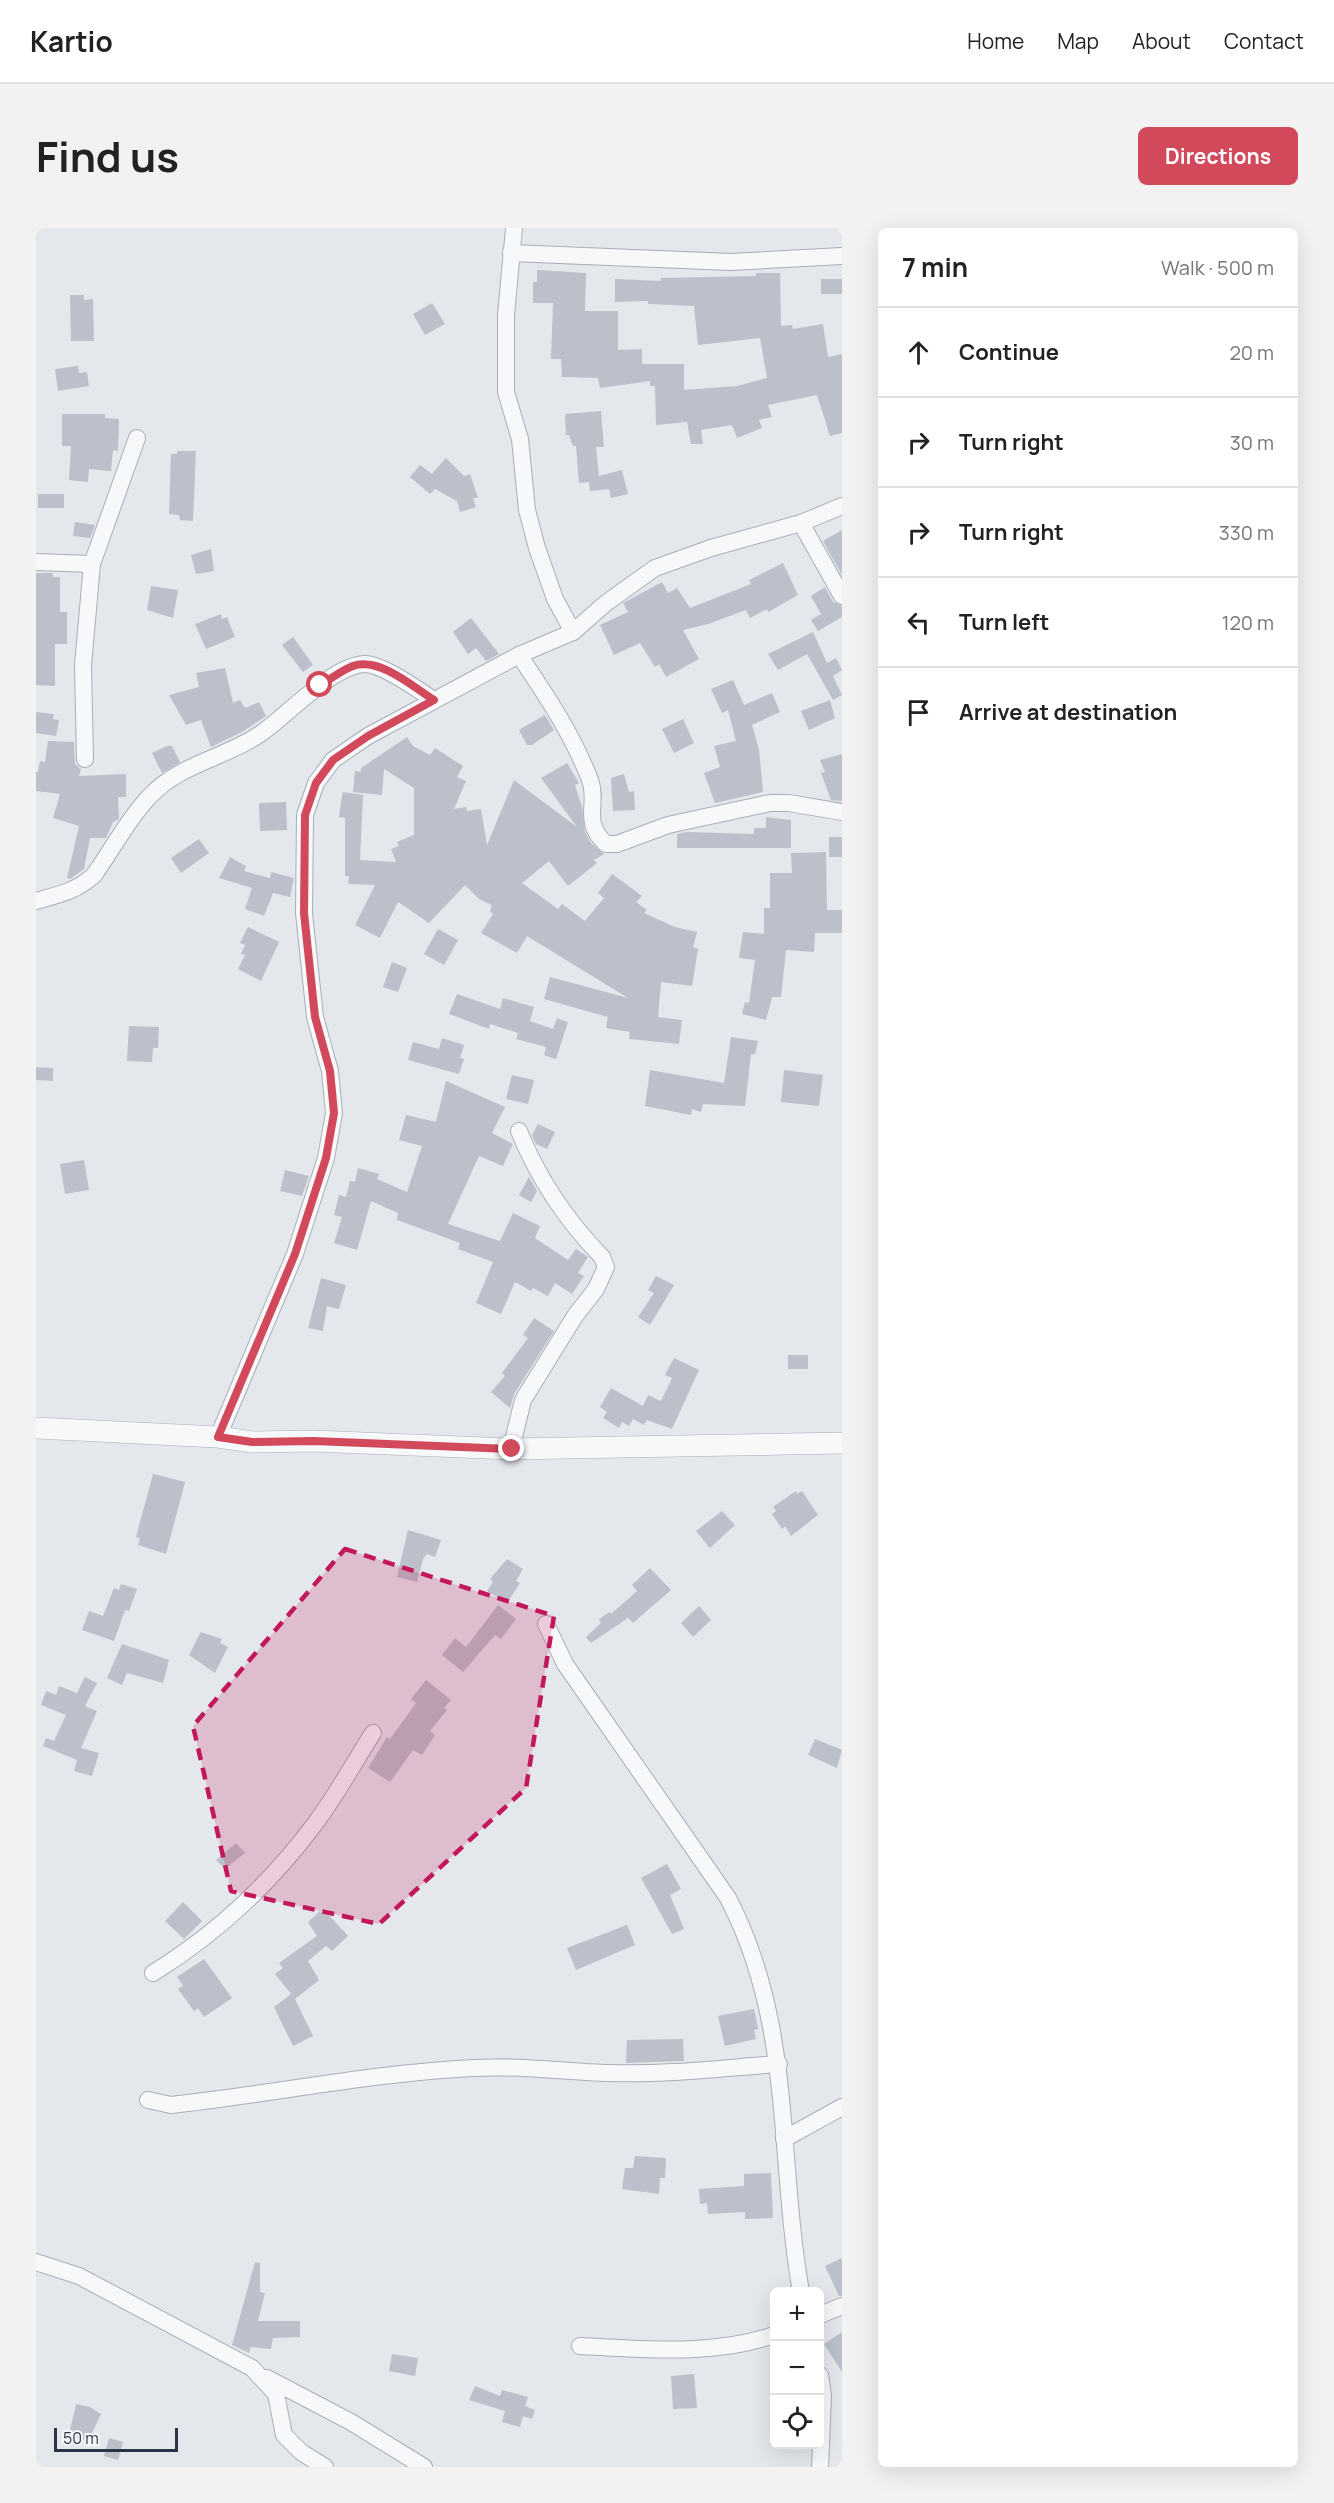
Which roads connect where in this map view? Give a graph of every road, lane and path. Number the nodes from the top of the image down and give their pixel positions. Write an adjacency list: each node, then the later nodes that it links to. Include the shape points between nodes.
1 (514, 228): 2 (street)
2 (511, 253): 3 (street, via 731,262); 10 (street, via 506,392 520,440 527,510 537,548 555,599)
3 (842, 256)
4 (137, 438): 8 (street)
5 (842, 506): 6 (street)
6 (801, 523): 9 (street); 10 (street, via 655,568)
7 (36, 562): 8 (street)
8 (92, 564): 13 (street, via 83,665)
9 (842, 596)
10 (573, 632): 11 (street)
11 (519, 656): 12 (street); 14 (street, via 568,732 590,779 590,817 606,844 668,825 770,803)
12 (434, 700): 15 (street, via 380,668 367,664 353,666 320,685 260,735 174,777 149,796 84,884); 18 (street, via 333,760 316,783 305,815 304,913 315,1017 330,1071 334,1113 326,1158 295,1254)
13 (85, 759)
14 (842, 812)
15 (36, 901)
16 (519, 1131): 20 (street, via 530,1158 556,1200 602,1257 606,1268 523,1400)
17 (36, 1428): 18 (street)
18 (218, 1437): 20 (street, via 252,1442)
19 (842, 1443): 20 (street)
20 (512, 1449)
21 (546, 1624): 24 (street, via 566,1664 733,1908 758,1969)
22 (373, 1733): 23 (street, via 315,1824 289,1856 222,1924 191,1950)
23 (153, 1973)
24 (779, 2064): 25 (street, via 670,2073 475,2068 367,2078 171,2105); 27 (street)
25 (148, 2100)
26 (842, 2106): 27 (street)
27 (783, 2139): 29 (street)
28 (36, 2262): 34 (street, via 79,2276)
29 (800, 2287)
30 (842, 2306): 31 (street)
31 (824, 2313)
32 (770, 2336): 33 (street, via 745,2343 682,2349)
33 (580, 2346)
34 (261, 2375): 36 (street, via 276,2394 284,2435); 37 (street, via 351,2422)
35 (823, 2395): 38 (street)
36 (325, 2467)
37 (424, 2467)
38 (820, 2467)

